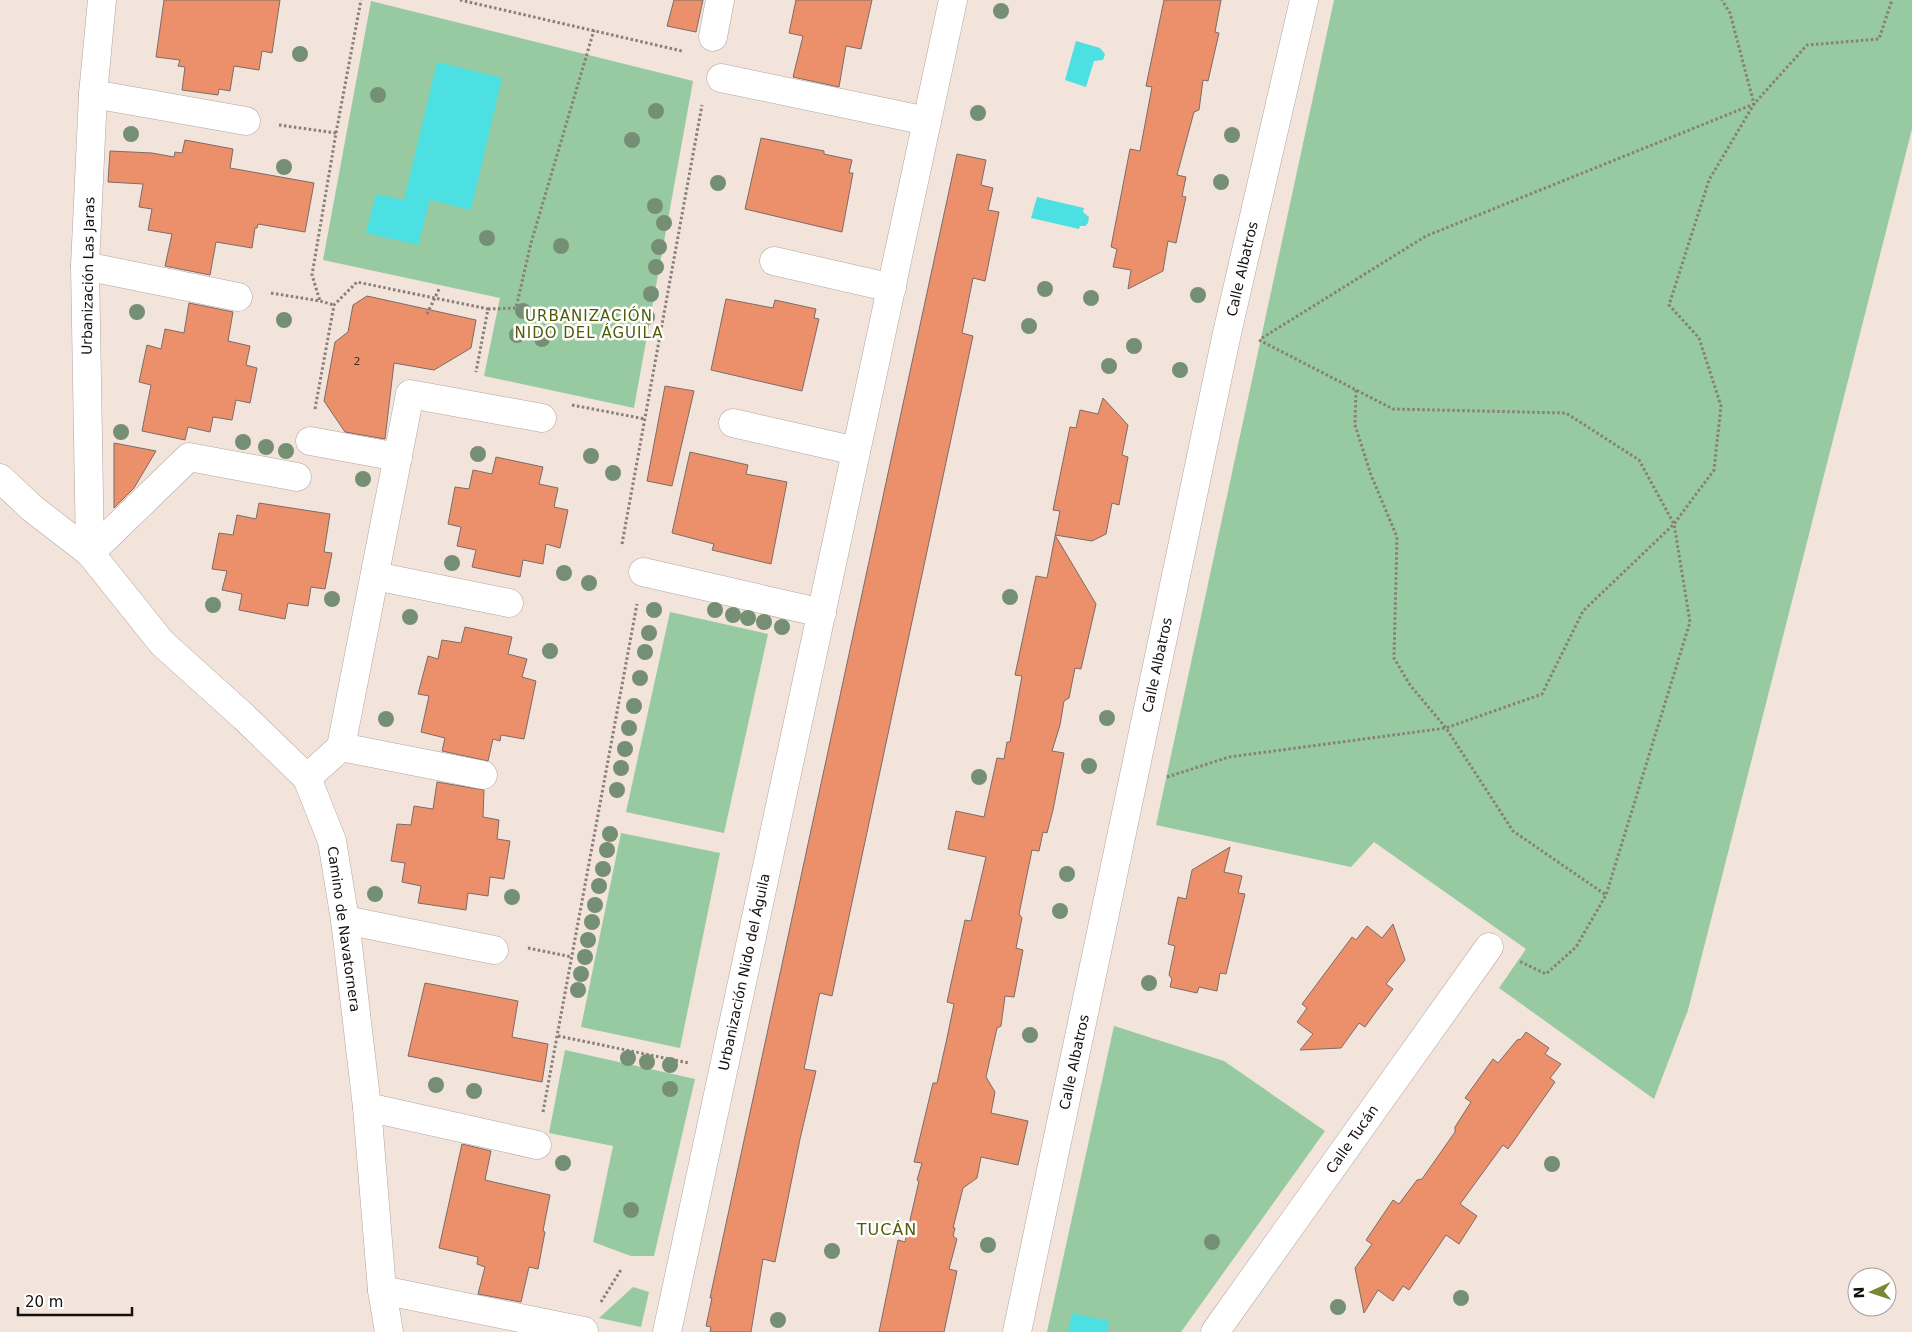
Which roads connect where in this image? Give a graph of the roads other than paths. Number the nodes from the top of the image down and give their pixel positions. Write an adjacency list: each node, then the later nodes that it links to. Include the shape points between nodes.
1 (102, 0): 7 (street, Urbanización Las Jaras)
2 (720, 0): 5 (street)
3 (953, 0): 9 (street, Urbanización Nido del Águila)
4 (1304, 0): 38 (street, Calle Albatros, via 1228,333)
5 (712, 37)
6 (712, 86): 9 (street)
7 (93, 94): 8 (street); 11 (street, Urbanización Las Jaras)
8 (246, 121)
9 (927, 121): 12 (street, Urbanización Nido del Águila)
10 (774, 261): 12 (street)
11 (85, 266): 13 (street); 21 (street, Urbanización Las Jaras)
12 (892, 288): 17 (street, Urbanización Nido del Águila)
13 (238, 297)
14 (542, 418): 18 (street, via 410,394)
15 (733, 423): 17 (street)
16 (310, 441): 18 (street)
17 (856, 451): 25 (street, Urbanización Nido del Águila)
18 (398, 457): 23 (street)
19 (297, 477): 21 (street, via 189,457)
20 (0, 478): 21 (street, Camino de Navatornera, via 33,509)
21 (90, 553): 28 (street, Camino de Navatornera, via 162,642)
22 (643, 572): 25 (street)
23 (376, 576): 24 (street); 26 (street)
24 (509, 603)
25 (822, 613): 37 (street, Urbanización Nido del Águila)
26 (341, 747): 27 (street); 28 (street)
27 (483, 775)
28 (307, 778): 29 (street, Camino de Navatornera, via 332,840)
29 (345, 920): 31 (street); 32 (street, Camino de Navatornera)
30 (1489, 947): 39 (street, Calle Tucán)
31 (494, 950)
32 (367, 1107): 33 (street); 34 (street, Camino de Navatornera)
33 (537, 1145)
34 (382, 1290): 35 (street); 36 (street, Camino de Navatornera)
35 (584, 1331)
36 (389, 1332)
37 (668, 1332)
38 (1017, 1332)
39 (1215, 1332)

